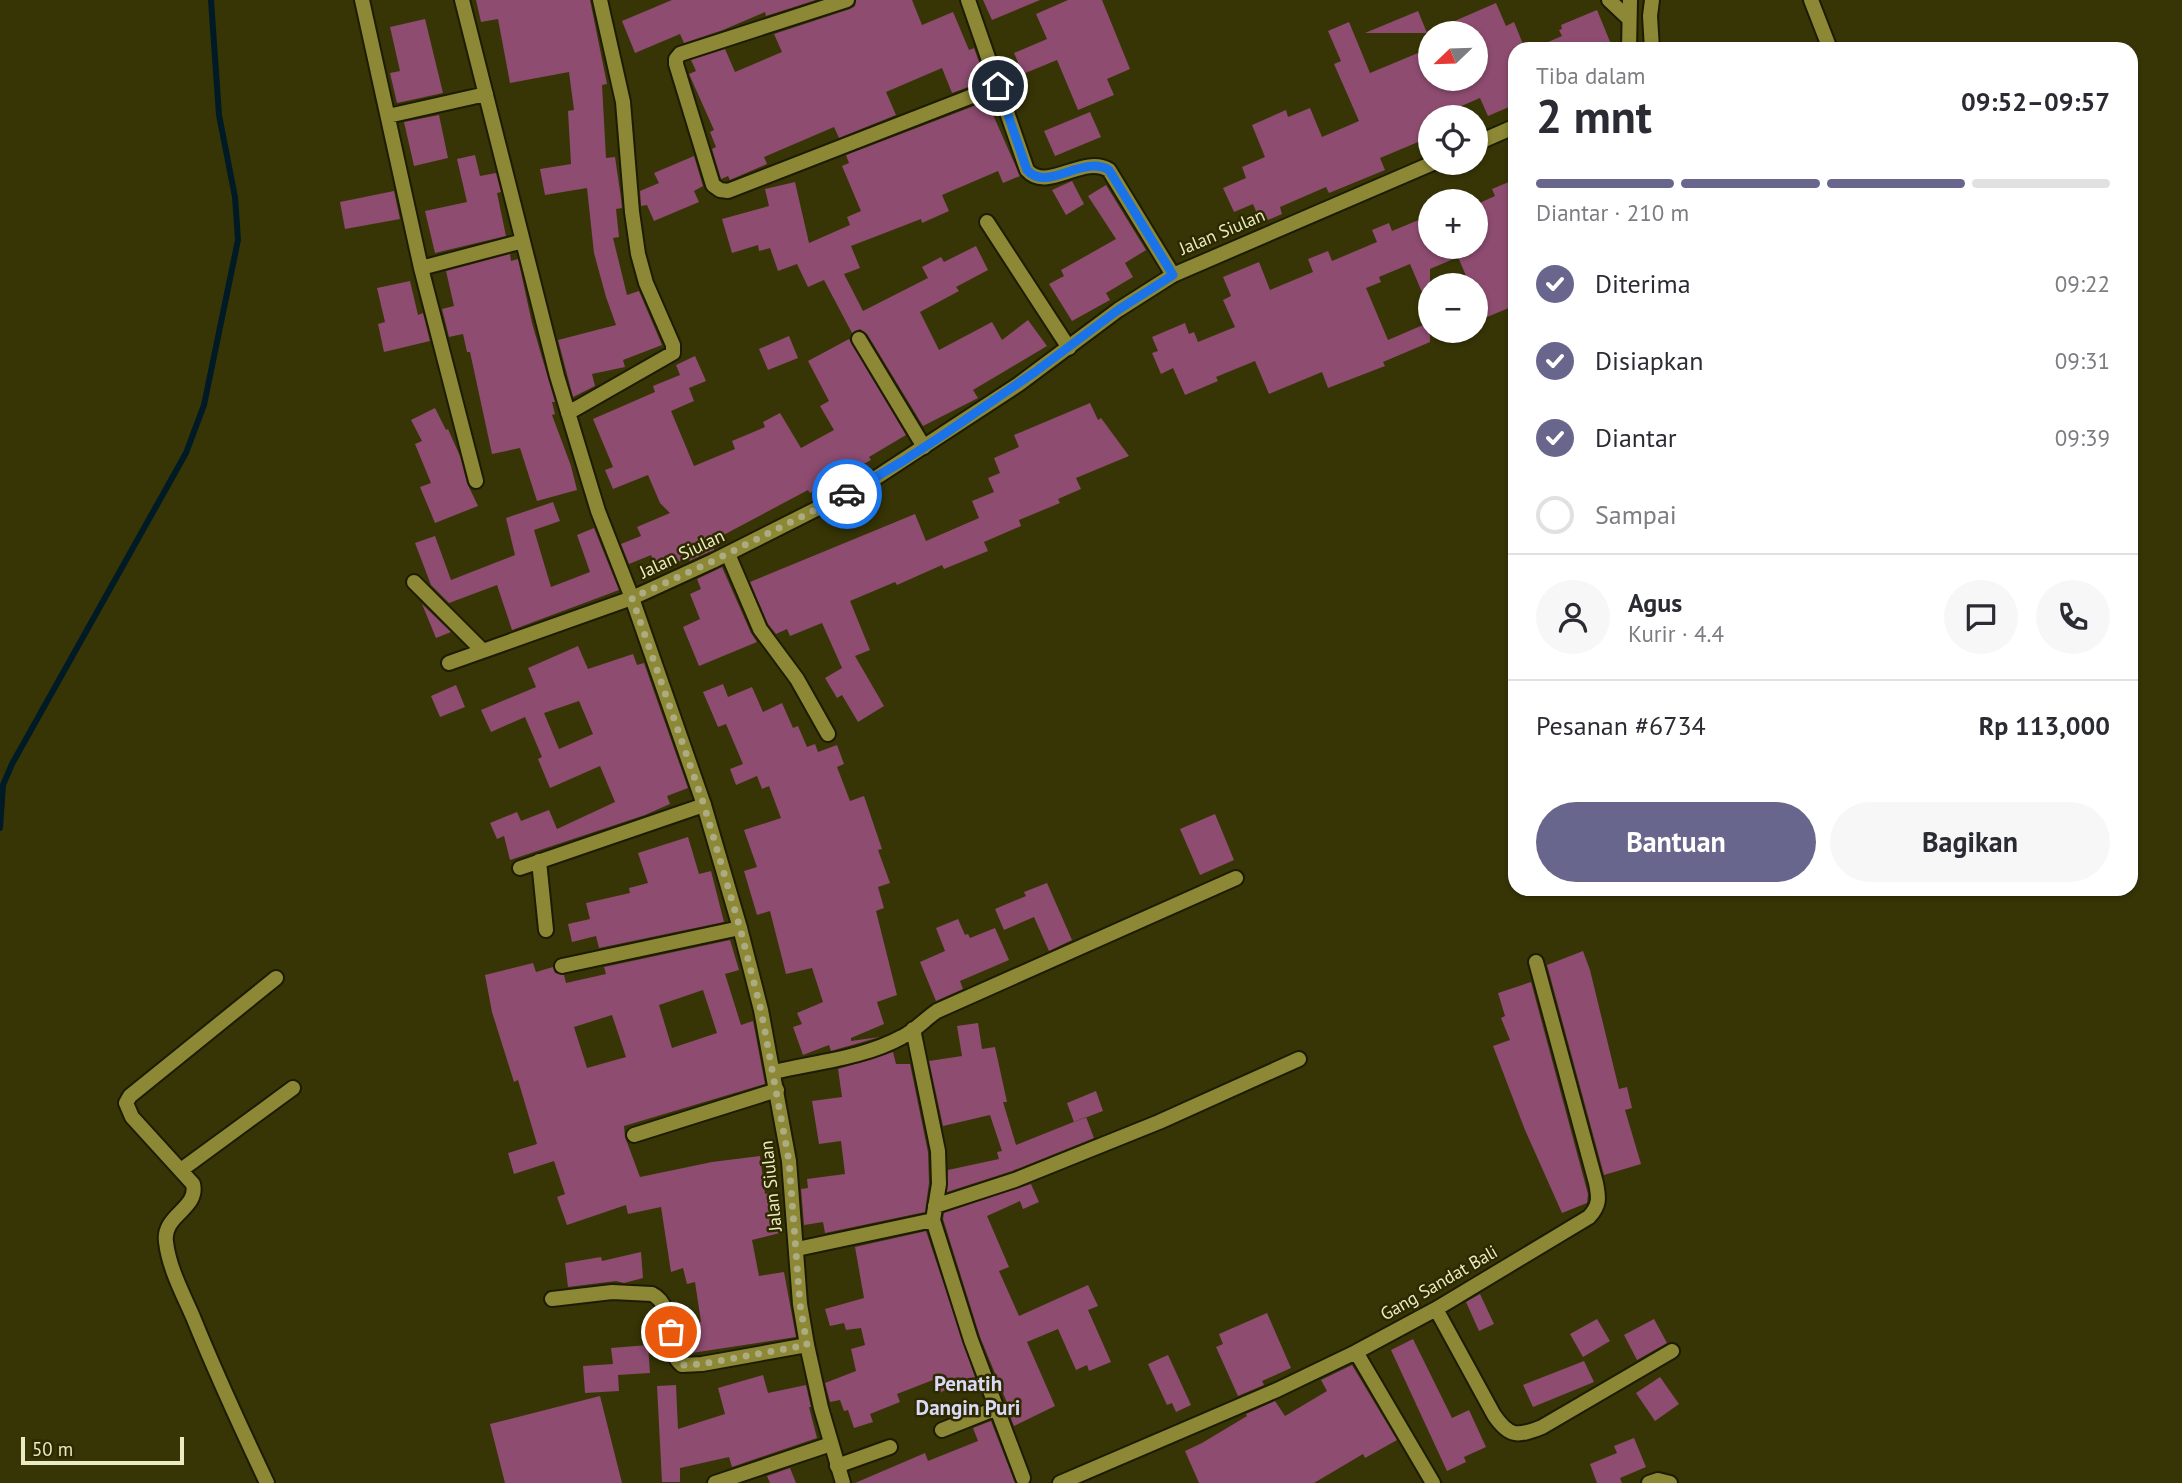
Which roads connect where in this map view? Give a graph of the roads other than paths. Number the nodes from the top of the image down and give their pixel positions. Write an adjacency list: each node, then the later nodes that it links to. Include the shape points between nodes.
1 (362, 0): 16 (street)
2 (462, 0): 15 (street)
3 (600, 0): 26 (street, via 623,102 638,254 673,353)
4 (847, 0): 14 (street, via 676,59 713,185 720,190 728,191)
5 (968, 0): 14 (street)
6 (1609, 0): 10 (street)
7 (1630, 0): 10 (street)
8 (1652, 0): 12 (street)
9 (1811, 0): 13 (street)
10 (1628, 18): 11 (street)
11 (1629, 42)
12 (1652, 42)
13 (1827, 42)
14 (998, 86): 23 (street, via 1033,177 1092,165 1109,170)
15 (486, 94): 16 (street); 21 (street)
16 (388, 116): 22 (street)
17 (1508, 130): 18 (street)
18 (1488, 138)
19 (1418, 169): 23 (street, Jalan Siulan)
20 (987, 222): 25 (street)
21 (523, 241): 22 (street); 26 (street)
22 (421, 268): 28 (street)
23 (1173, 275): 25 (street, Jalan Siulan)
24 (859, 339): 27 (street)
25 (1069, 348): 27 (street, Jalan Siulan)
26 (568, 413): 31 (street, via 598,511)
27 (925, 447): 29 (street, Jalan Siulan, via 868,483)
28 (476, 481)
29 (728, 554): 31 (street, Jalan Siulan); 34 (street, via 760,629 797,679)
30 (414, 582): 32 (street)
31 (632, 598): 32 (street); 35 (street, Jalan Siulan)
32 (483, 651): 33 (street)
33 (449, 663)
34 (828, 734)
35 (704, 805): 36 (street); 39 (street, Jalan Siulan)
36 (538, 862): 37 (street); 40 (street)
37 (520, 868)
38 (1236, 878): 44 (street, via 937,1011)
39 (740, 928): 42 (street); 46 (street, Jalan Siulan)
40 (546, 930)
41 (1536, 962): 54 (street, Gang Sandat Bali, via 1599,1201 1597,1209)
42 (562, 966)
43 (276, 978): 50 (street, via 126,1103 132,1117)
44 (913, 1029): 46 (street, via 858,1054); 51 (street, via 938,1151)
45 (1299, 1059): 51 (street, via 1159,1122)
46 (774, 1072): 48 (street, Jalan Siulan)
47 (293, 1088): 50 (street)
48 (777, 1090): 49 (street); 52 (street, Jalan Siulan)
49 (634, 1135)
50 (181, 1170): 64 (street, via 195,1192 166,1231 173,1270)
51 (934, 1213): 52 (street); 58 (street, via 971,1340)
52 (797, 1249): 55 (street, Jalan Siulan)
53 (552, 1299): 55 (street, via 612,1292 652,1294 662,1303 675,1357 682,1365)
54 (1436, 1309): 56 (street, via 1494,1415 1512,1433 1542,1427); 57 (street, Gang Sandat Bali)
55 (807, 1345): 60 (street, Jalan Siulan)
56 (1672, 1351)
57 (1356, 1352): 67 (street, Gang Sandat Bali); 68 (street)
58 (997, 1408): 59 (street); 63 (street)
59 (942, 1430)
60 (831, 1444): 62 (street, Jalan Siulan); 65 (street)
61 (890, 1447): 62 (street)
62 (837, 1466): 66 (street, Jalan Siulan)
63 (1019, 1481)
64 (267, 1483)
65 (715, 1483)
66 (843, 1483)
67 (1060, 1483)
68 (1433, 1483)
69 (1649, 1483): 70 (street)
70 (1670, 1483)

